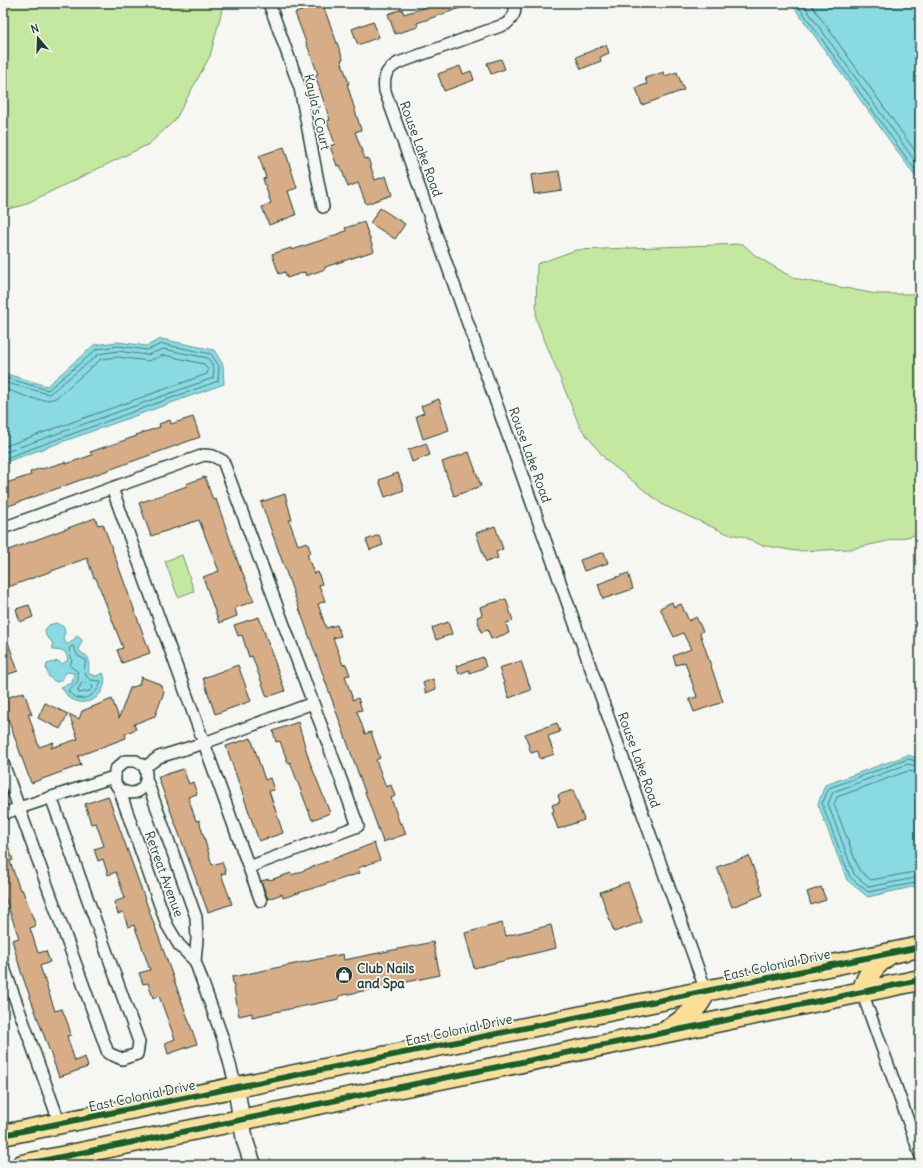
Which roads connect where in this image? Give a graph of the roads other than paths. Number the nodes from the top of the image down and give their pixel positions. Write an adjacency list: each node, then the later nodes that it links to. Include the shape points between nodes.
1 (269, 3): 3 (street, Kayla's Court, via 300,88)
2 (514, 3): 23 (street, Rouse Lake Road, via 514,15 506,24 390,68 384,80 385,91)
3 (323, 208)
4 (112, 488): 5 (street); 6 (street, via 204,454 223,461); 7 (street)
5 (3, 528)
6 (313, 703): 7 (street); 16 (street, via 358,826)
7 (204, 743): 9 (street, via 159,757); 16 (street)
8 (3, 763): 14 (street)
9 (145, 767): 10 (street, via 136,761 124,761 119,764); 11 (street)
10 (114, 777): 12 (street); 13 (street)
11 (147, 780): 12 (street, via 144,787 138,791 125,792); 20 (street, Retreat Avenue, via 196,917)
12 (119, 789): 20 (street, Retreat Avenue, via 167,925 179,945)
13 (51, 797): 14 (street); 14 (street, via 139,1042 137,1054 122,1059 108,1053)
14 (19, 808): 15 (street)
15 (3, 814)
16 (249, 867): 17 (street)
17 (261, 901)
18 (920, 947): 19 (highway, East Colonial Drive)
19 (891, 953): 23 (highway, East Colonial Drive); 24 (highway, via 876,963 866,977)
20 (195, 961): 26 (street, Retreat Avenue, via 223,1039)
21 (3, 965): 28 (street)
22 (920, 980): 24 (highway)
23 (706, 991): 25 (highway, via 686,1019); 26 (highway, East Colonial Drive)
24 (862, 992): 25 (highway); 30 (street)
25 (660, 1034): 27 (highway)
26 (236, 1088): 27 (street); 28 (highway, East Colonial Drive)
27 (241, 1120): 31 (highway); 32 (street)
28 (60, 1124): 29 (highway, East Colonial Drive)
29 (3, 1135)
30 (920, 1154)
31 (22, 1165)
32 (253, 1165)

